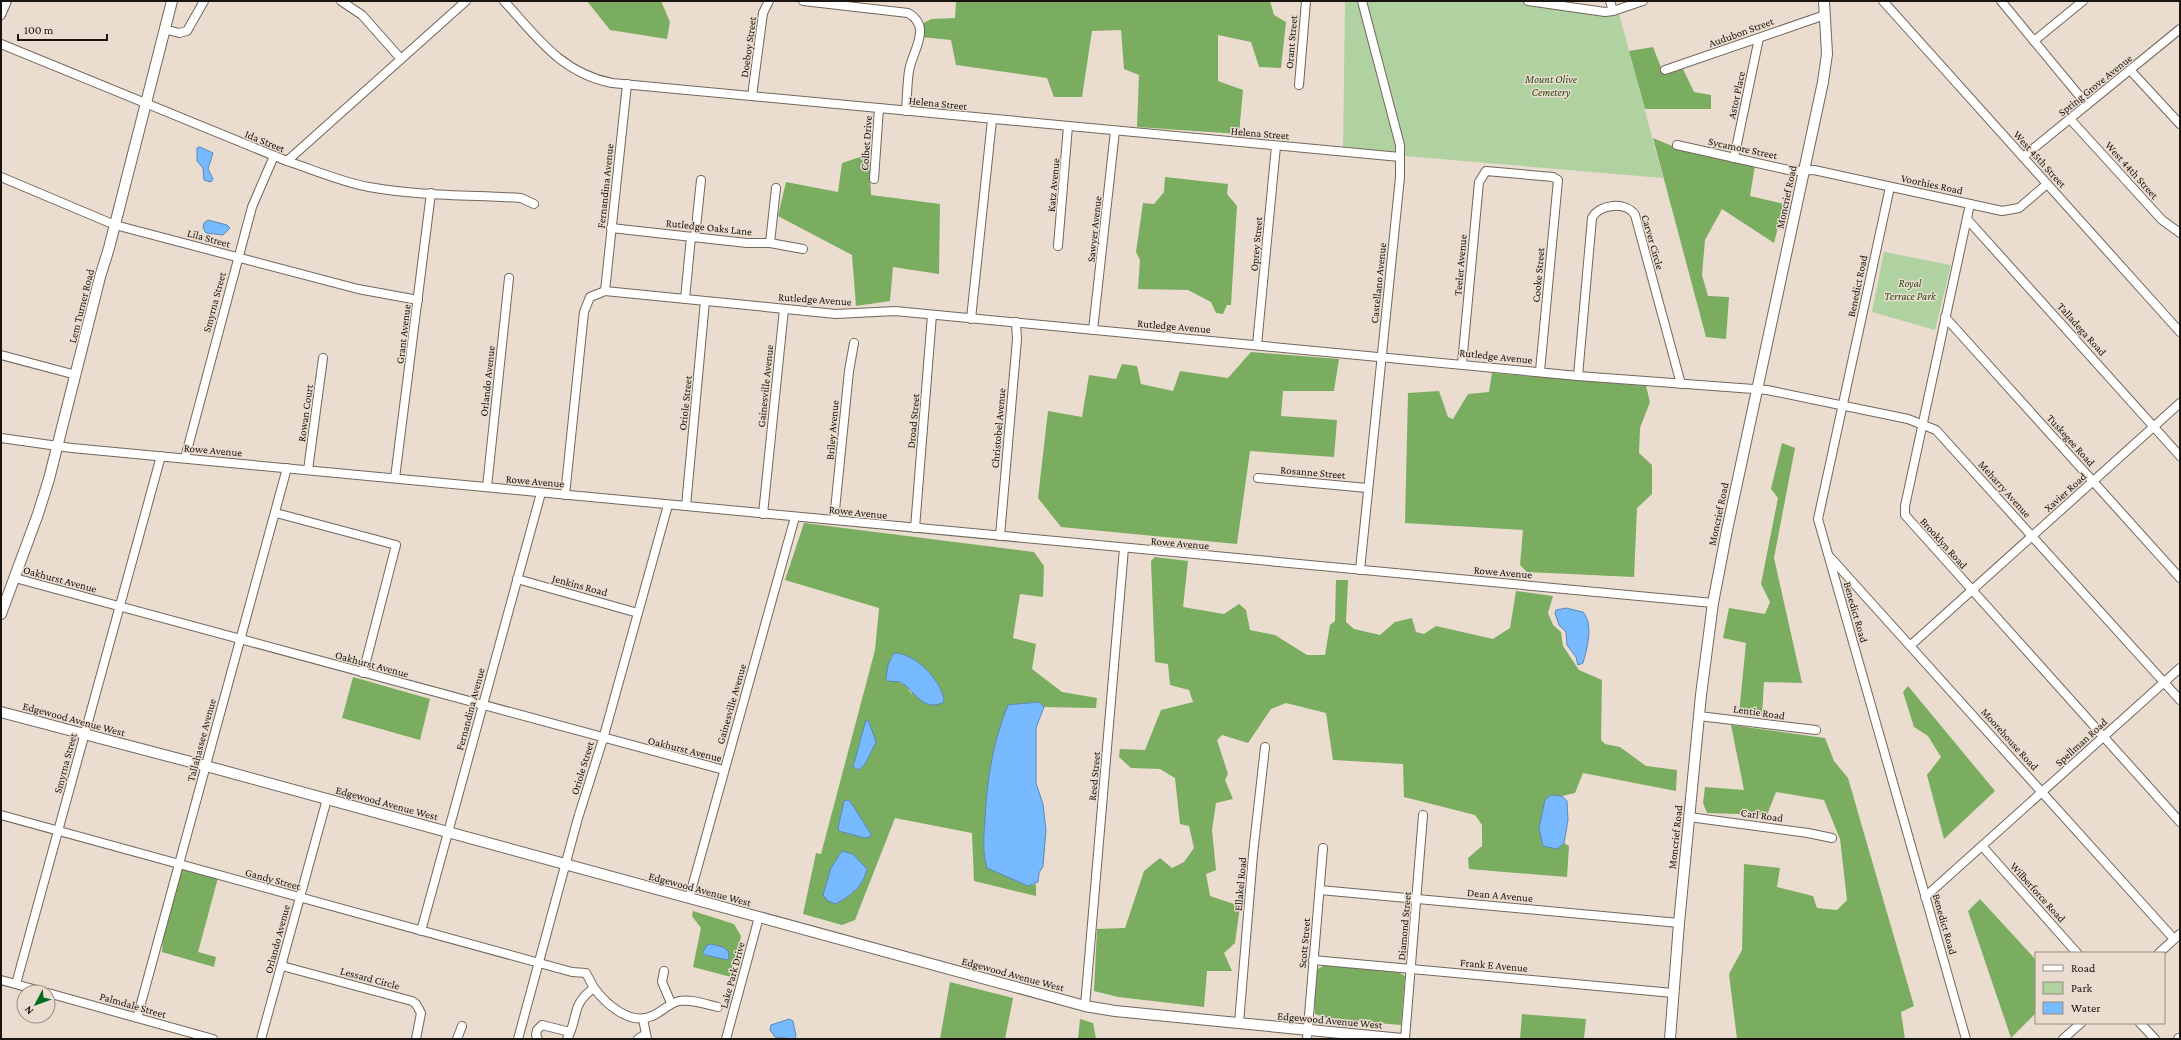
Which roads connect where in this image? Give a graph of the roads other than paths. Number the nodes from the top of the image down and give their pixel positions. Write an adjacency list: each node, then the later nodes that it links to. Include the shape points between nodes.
1 (7, 1): 20 (street)
2 (172, 1): 22 (main road, Lem Turner Road)
3 (204, 1): 22 (street, via 187,31 179,34)
4 (341, 1): 27 (street, via 362,15)
5 (466, 1): 27 (street)
6 (504, 1): 30 (street, Helena Street, via 552,53 569,67 604,82)
7 (769, 1): 32 (street, Doeboy Street, via 763,13)
8 (803, 1): 36 (street, via 908,13 919,22 920,34 909,69)
9 (1306, 1): 31 (street, Orant Street)
10 (1362, 1): 45 (street, Castellano Avenue, via 1400,145)
11 (1528, 1): 18 (street)
12 (1610, 1): 19 (street)
13 (1643, 1): 19 (street)
14 (1824, 1): 21 (main road, Moncrief Road)
15 (1883, 1): 46 (street, West 45th Street)
16 (2001, 1): 25 (street)
17 (2083, 1): 25 (street)
18 (1566, 3): 19 (street)
19 (1613, 11)
20 (1, 15)
21 (1825, 15): 24 (street, Audubon Street); 49 (main road, Moncrief Road, via 1827,54)
22 (164, 29): 33 (main road, Lem Turner Road)
23 (2180, 29): 29 (street, Spring Grove Avenue)
24 (1759, 38): 28 (street, Audubon Street); 47 (street, Astor Place)
25 (2034, 41): 34 (street)
26 (1, 44): 33 (street, Ida Street)
27 (401, 59): 48 (street)
28 (1665, 70)
29 (2130, 70): 34 (street, Spring Grove Avenue); 39 (street)
30 (627, 84): 32 (street, Helena Street); 62 (street, Fernandina Avenue)
31 (1299, 85)
32 (752, 96): 35 (street, Helena Street)
33 (146, 104): 44 (street, Ida Street); 61 (main road, Lem Turner Road)
34 (2087, 105): 37 (street, Spring Grove Avenue)
35 (879, 108): 36 (street, Helena Street); 51 (street, Colbet Drive)
36 (906, 111): 38 (street, Helena Street)
37 (2070, 119): 46 (street, Spring Grove Avenue); 63 (street, West 44th Street, via 2162,220)
38 (992, 120): 40 (street, Helena Street); 77 (street)
39 (2180, 124)
40 (1068, 126): 41 (street, Helena Street); 66 (street, Katz Avenue)
41 (1115, 131): 43 (street, Helena Street); 79 (street, Sawyer Avenue)
42 (1677, 145): 47 (street, Sycamore Street)
43 (1276, 146): 45 (street, Helena Street); 82 (street, Oprey Street)
44 (274, 156): 48 (street, Ida Street); 68 (street, Smyrna Street, via 252,207)
45 (1400, 157): 84 (street, Castellano Avenue)
46 (2023, 157): 54 (street, West 45th Street)
47 (1734, 158): 49 (street, Sycamore Street)
48 (287, 161): 57 (street, Ida Street, via 367,186)
49 (1804, 171): 55 (street, Voorhies Road, via 1814,170); 91 (main road, Moncrief Road)
50 (1, 177): 61 (street, Lila Street)
51 (874, 179)
52 (701, 180): 64 (street)
53 (1558, 180): 86 (street, Teeler Avenue, via 1553,177 1486,171 1479,182); 87 (street, Cooke Street)
54 (2047, 184): 59 (street, Voorhies Road, via 2014,210 2002,211); 80 (street, West 45th Street)
55 (1890, 186): 59 (street, Voorhies Road); 93 (street, Benedict Road)
56 (776, 188): 65 (street)
57 (431, 193): 58 (street, Ida Street, via 521,198); 72 (street, Grant Avenue)
58 (534, 204)
59 (1970, 204): 60 (street, Brooklyn Road)
60 (1967, 219): 76 (street, Brooklyn Road); 95 (street, Talladega Road)
61 (115, 225): 68 (street, Lila Street); 88 (main road, Lem Turner Road)
62 (611, 228): 64 (street, Rutledge Oaks Lane); 70 (street, Fernandina Avenue)
63 (2180, 234)
64 (693, 237): 65 (street, Rutledge Oaks Lane); 71 (street)
65 (770, 243): 67 (street, Rutledge Oaks Lane)
66 (1058, 246)
67 (803, 249)
68 (238, 258): 72 (street, Lila Street, via 358,289); 100 (street, Smyrna Street)
69 (509, 278): 106 (street, Orlando Avenue)
70 (605, 291): 71 (street, Rutledge Avenue); 109 (street, Rutledge Avenue, via 590,297 584,312)
71 (684, 299): 73 (street, Rutledge Avenue)
72 (418, 300): 103 (street, Grant Avenue)
73 (705, 302): 74 (street, Rutledge Avenue); 111 (street, Oriole Street)
74 (784, 309): 75 (street, Rutledge Avenue, via 836,314 895,311); 113 (street, Gainesville Avenue)
75 (932, 315): 77 (street, Rutledge Avenue); 116 (street, Droad Street)
76 (1945, 317): 94 (street, Brooklyn Road); 105 (street, Tuskegee Road)
77 (971, 319): 78 (street, Rutledge Avenue)
78 (1016, 322): 79 (street, Rutledge Avenue); 117 (street, Christobel Avenue, via 1017,339)
79 (1093, 330): 82 (street, Rutledge Avenue)
80 (2180, 332)
81 (854, 343): 115 (street, Briley Avenue)
82 (1257, 345): 84 (street, Rutledge Avenue)
83 (1, 355): 88 (street)
84 (1382, 356): 86 (street, Rutledge Avenue); 107 (street, Castellano Avenue)
85 (323, 358): 102 (street, Rowan Court)
86 (1462, 364): 87 (street, Rutledge Avenue)
87 (1540, 371): 89 (street, Rutledge Avenue)
88 (76, 375): 97 (main road, Lem Turner Road)
89 (1578, 376): 90 (street, Rutledge Avenue); 90 (street, Carver Circle, via 1592,218 1603,207 1624,207 1635,215)
90 (1681, 384): 91 (street, Rutledge Avenue)
91 (1757, 390): 93 (street, Meharry Avenue); 126 (main road, Moncrief Road)
92 (2180, 403): 95 (street, Xavier Road)
93 (1843, 406): 94 (street, Meharry Avenue); 120 (street, Benedict Road, via 1818,514)
94 (1922, 423): 118 (street, Meharry Avenue, via 1941,434); 125 (street, Brooklyn Road, via 1904,506 1905,515)
95 (2154, 426): 99 (street, Talladega Road); 105 (street, Xavier Road)
96 (1, 438): 97 (street, Rowe Avenue)
97 (58, 447): 98 (street, Rowe Avenue); 122 (main road, Lem Turner Road)
98 (161, 456): 100 (street, Rowe Avenue); 127 (street, Smyrna Street)
99 (2180, 456)
100 (185, 458): 101 (street, Rowe Avenue)
101 (286, 468): 102 (street, Rowe Avenue); 112 (street, Tallahassee Avenue)
102 (308, 470): 103 (street, Rowe Avenue)
103 (395, 478): 106 (street, Rowe Avenue)
104 (1258, 478): 107 (street, Rosanne Street)
105 (2093, 481): 118 (street, Xavier Road); 123 (street, Tuskegee Road)
106 (487, 487): 108 (street, Rowe Avenue)
107 (1367, 488): 121 (street, Castellano Avenue)
108 (541, 493): 109 (street, Rowe Avenue); 124 (street, Fernandina Avenue)
109 (565, 495): 110 (street, Rowe Avenue)
110 (668, 505): 111 (street, Rowe Avenue); 128 (street, Oriole Street)
111 (686, 506): 113 (street, Rowe Avenue)
112 (276, 513): 130 (street, Tallahassee Avenue); 133 (street, via 396,545)
113 (763, 514): 114 (street, Rowe Avenue)
114 (795, 517): 115 (street, Rowe Avenue); 145 (street, Gainesville Avenue)
115 (834, 520): 116 (street, Rowe Avenue)
116 (915, 528): 117 (street, Rowe Avenue)
117 (1000, 536): 119 (street, Rowe Avenue)
118 (2032, 536): 125 (street, Xavier Road); 134 (street, Meharry Avenue)
119 (1124, 548): 121 (street, Rowe Avenue); 181 (street, Reed Street)
120 (1828, 555): 131 (street, Moorehouse Road); 161 (street, Benedict Road)
121 (1360, 570): 126 (street, Rowe Avenue)
122 (15, 578): 127 (street, Oakhurst Avenue); 129 (main road, Lem Turner Road)
123 (2180, 578)
124 (517, 579): 128 (street, Jenkins Road); 136 (street, Fernandina Avenue)
125 (1971, 590): 131 (street, Xavier Road); 141 (street, Brooklyn Road)
126 (1713, 603): 138 (main road, Moncrief Road)
127 (120, 606): 130 (street, Oakhurst Avenue); 140 (street, Smyrna Street)
128 (638, 613): 142 (street, Oriole Street)
129 (1, 614)
130 (240, 639): 133 (street, Oakhurst Avenue); 144 (street, Tallahassee Avenue)
131 (1911, 645): 146 (street, Moorehouse Road)
132 (2180, 668): 134 (street, Spellman Road)
133 (363, 673): 136 (street, Oakhurst Avenue)
134 (2164, 682): 135 (street, Meharry Avenue); 141 (street, Spellman Road)
135 (2180, 700)
136 (483, 706): 142 (street, Oakhurst Avenue); 153 (street, Fernandina Avenue)
137 (1, 712): 140 (main road, Edgewood Avenue West)
138 (1699, 716): 139 (street, Lentie Road); 150 (main road, Moncrief Road)
139 (1816, 730)
140 (85, 734): 144 (main road, Edgewood Avenue West); 152 (street, Smyrna Street)
141 (2104, 737): 146 (street, Spellman Road); 151 (street, Brooklyn Road)
142 (603, 739): 145 (street, Oakhurst Avenue); 158 (street, Oriole Street)
143 (1265, 748): 185 (street, Ellakel Road)
144 (206, 766): 147 (main road, Edgewood Avenue West); 157 (street, Tallahassee Avenue)
145 (724, 770): 162 (street, Gainesville Avenue)
146 (2043, 792): 155 (street, Spellman Road); 167 (street, Moorehouse Road)
147 (327, 799): 153 (main road, Edgewood Avenue West); 160 (street, Orlando Avenue)
148 (1, 815): 152 (street, Gandy Street)
149 (1423, 815): 163 (street, Diamond Street)
150 (1689, 817): 154 (street, Carl Road); 165 (main road, Moncrief Road)
151 (2180, 822)
152 (58, 831): 157 (street, Gandy Street); 176 (street, Smyrna Street)
153 (448, 832): 158 (main road, Edgewood Avenue West); 166 (street, Fernandina Avenue)
154 (1832, 838)
155 (1982, 846): 161 (street, Spellman Road); 168 (street, Wilberforce Road)
156 (1323, 848): 159 (street, Scott Street)
157 (178, 864): 160 (street, Gandy Street); 183 (street, Tallahassee Avenue)
158 (565, 864): 162 (main road, Edgewood Avenue West); 171 (street, Oriole Street)
159 (1320, 890): 163 (street, Dean A Avenue); 170 (street, Scott Street)
160 (300, 897): 166 (street, Gandy Street); 172 (street, Orlando Avenue)
161 (1925, 897): 203 (street, Benedict Road)
162 (689, 898): 164 (main road, Edgewood Avenue West)
163 (1418, 898): 165 (street, Dean A Avenue); 173 (street, Diamond Street)
164 (759, 917): 181 (main road, Edgewood Avenue West); 199 (street, Lake Park Drive)
165 (1679, 923): 178 (main road, Moncrief Road)
166 (422, 931): 171 (street, Gandy Street)
167 (2177, 936): 169 (street)
168 (2076, 952)
169 (2160, 952)
170 (1313, 960): 173 (street, Frank E Avenue); 189 (street, Scott Street)
171 (540, 963): 177 (street, Gandy Street, via 586,973); 196 (street, Oriole Street)
172 (282, 966): 193 (street, Orlando Avenue); 194 (street, Lessard Circle, via 412,1001 421,1013)
173 (1411, 968): 178 (street, Frank E Avenue); 201 (street, Diamond Street)
174 (664, 971): 180 (street, via 662,982)
175 (1, 980): 176 (street)
176 (16, 984)
177 (594, 988): 184 (street, Gandy Street, via 605,1002 614,1008); 190 (street, via 581,999)
178 (1673, 994): 202 (main road, Moncrief Road)
179 (56, 995): 183 (street, Palmdale Street)
180 (671, 1003): 182 (street, via 696,1001); 184 (street)
181 (1085, 1006): 185 (main road, Edgewood Avenue West)
182 (718, 1008)
183 (137, 1018): 192 (street, Palmdale Street)
184 (643, 1019): 191 (street)
185 (1239, 1023): 189 (main road, Edgewood Avenue West)
186 (2080, 1024): 204 (street)
187 (2141, 1024): 205 (street)
188 (462, 1026): 195 (street)
189 (1307, 1034): 200 (main road, Edgewood Avenue West)
190 (568, 1035): 197 (street, via 542,1025 537,1030)
191 (646, 1037): 198 (street)
192 (213, 1039)
193 (261, 1039)
194 (416, 1039)
195 (457, 1039)
196 (518, 1039)
197 (538, 1039)
198 (638, 1039)
199 (726, 1039)
200 (1402, 1039)
201 (1405, 1039)
202 (1670, 1039)
203 (1966, 1039)
204 (2063, 1039)
205 (2155, 1039)

